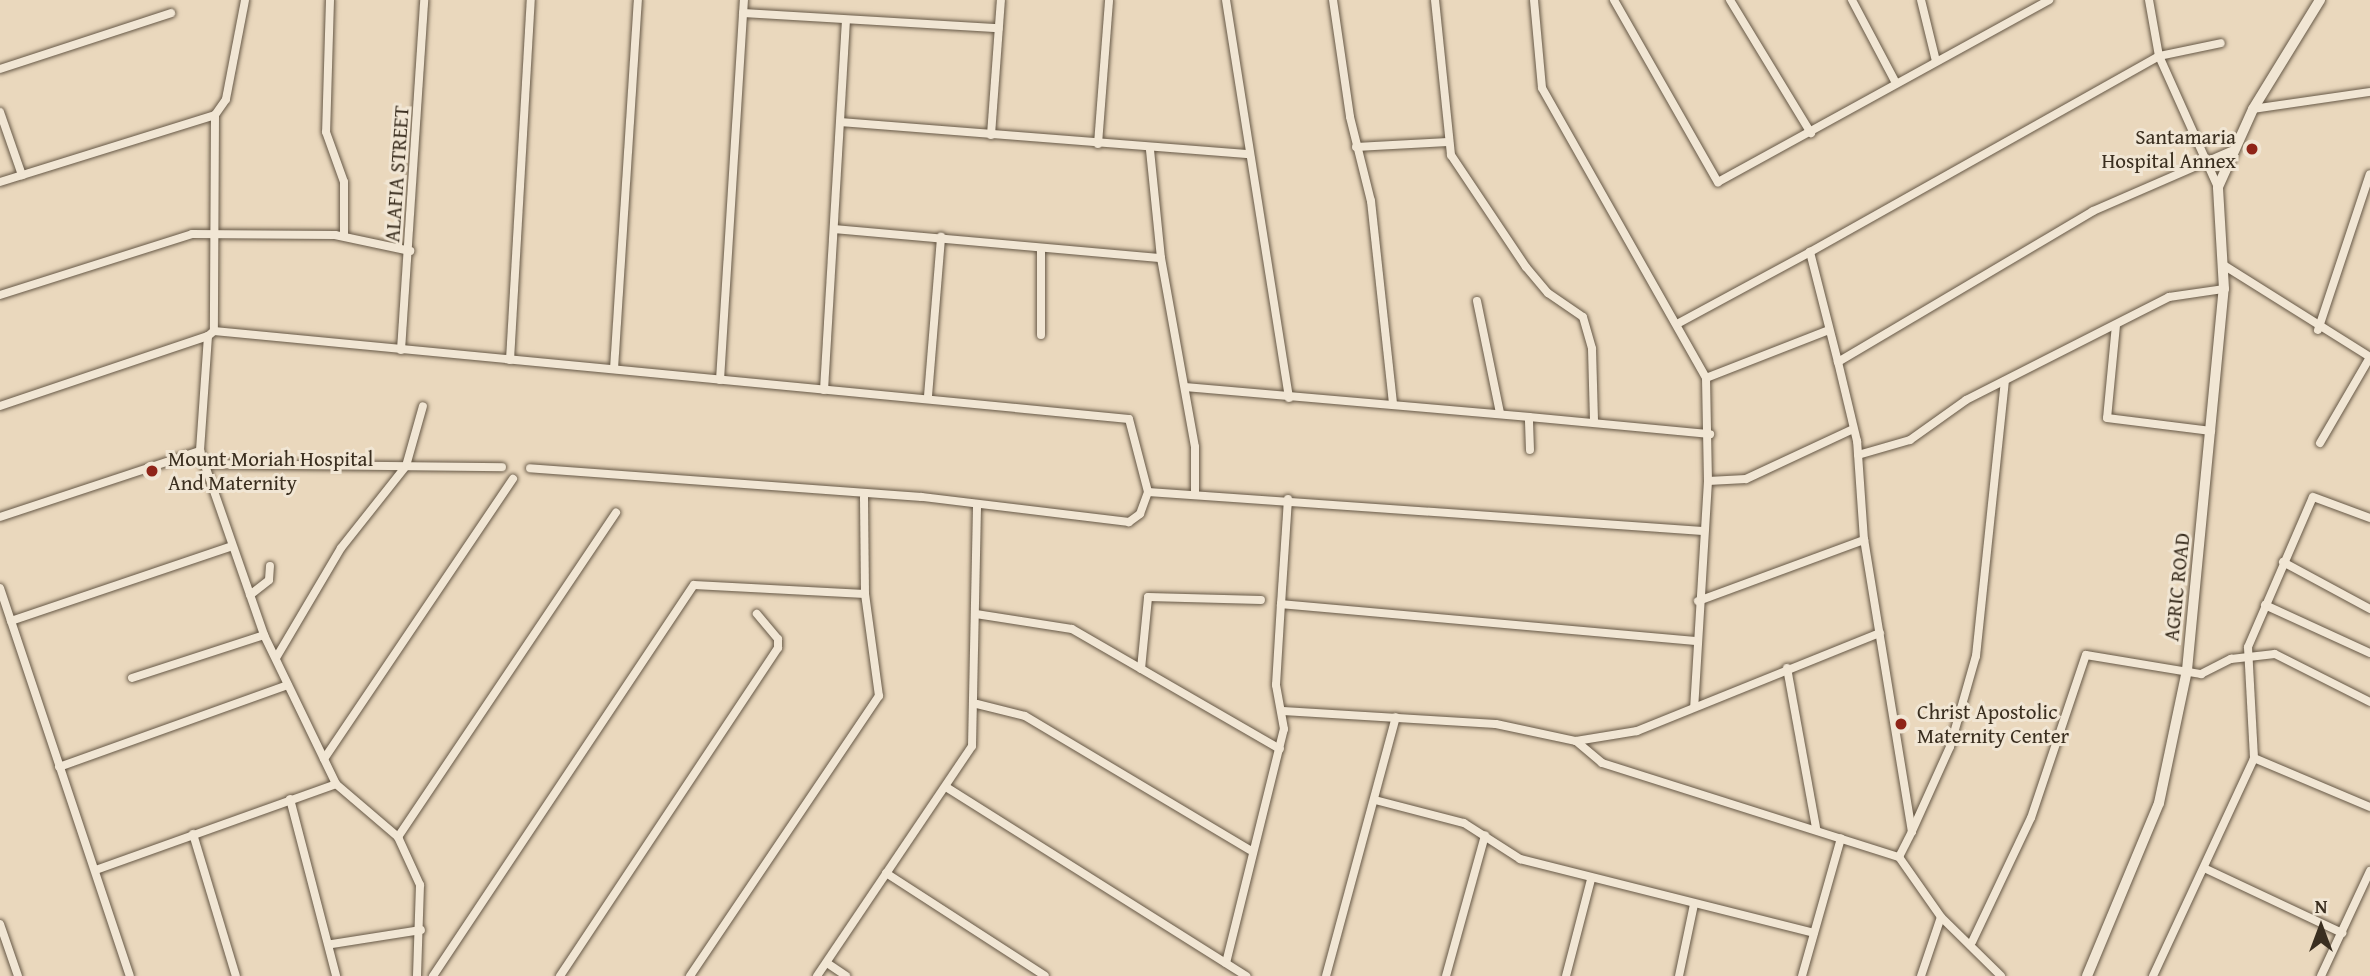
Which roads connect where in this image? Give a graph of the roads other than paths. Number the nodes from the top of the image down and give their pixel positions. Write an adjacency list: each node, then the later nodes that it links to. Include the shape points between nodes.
1 (245, 0): 32 (street, via 226,99)
2 (330, 0): 49 (street, via 326,132 344,182)
3 (424, 0): 52 (street, ALAFIA STREET)
4 (531, 0): 67 (street)
5 (638, 0): 69 (street)
6 (744, 0): 21 (street)
7 (1001, 0): 23 (street)
8 (1110, 0): 37 (street)
9 (1226, 0): 41 (street)
10 (1333, 0): 38 (street)
11 (1435, 0): 36 (street)
12 (1534, 0): 59 (street, via 1542,88)
13 (1614, 0): 34 (street, via 1718,182)
14 (1730, 0): 34 (street)
15 (1852, 0): 28 (street)
16 (1921, 0): 26 (street)
17 (2049, 0): 26 (street)
18 (2150, 0): 25 (street)
19 (2320, 0): 30 (street)
20 (171, 13): 27 (street)
21 (743, 13): 22 (street); 71 (street)
22 (846, 22): 23 (street); 33 (street)
23 (999, 28): 35 (street)
24 (2221, 43): 25 (street)
25 (2159, 56): 42 (street); 53 (street)
26 (1936, 61): 28 (street)
27 (0, 69)
28 (1896, 83): 34 (street)
29 (2370, 92): 30 (street)
30 (2253, 108): 40 (street)
31 (0, 111): 43 (street)
32 (215, 116): 43 (street); 48 (street)
33 (840, 122): 35 (street); 47 (street)
34 (1811, 133)
35 (990, 135): 37 (street)
36 (1448, 142): 38 (street); 82 (street, via 1459,171 1526,267 1548,293 1583,317 1592,349)
37 (1098, 144): 39 (street)
38 (1356, 147): 77 (street, via 1371,201)
39 (1150, 150): 41 (street); 54 (street)
40 (2231, 151): 42 (street); 46 (street)
41 (1250, 153): 76 (street)
42 (2206, 158): 46 (street); 68 (street, via 2093,211)
43 (22, 174): 45 (street)
44 (2370, 174): 62 (street)
45 (0, 182)
46 (2218, 187): 55 (street, AGRIC ROAD)
47 (835, 229): 50 (street); 74 (street)
48 (212, 234): 49 (street); 57 (street, via 158,241); 63 (street)
49 (344, 236): 52 (street)
50 (940, 237): 51 (street); 75 (street)
51 (1041, 249): 54 (street); 64 (street)
52 (410, 251): 65 (street, ALAFIA STREET)
53 (1810, 252): 59 (street); 61 (street)
54 (1161, 258): 73 (street)
55 (2225, 266): 56 (street, AGRIC ROAD); 62 (street)
56 (2224, 289): 60 (street, via 2169,298); 84 (street, AGRIC ROAD)
57 (0, 295)
58 (1477, 301): 80 (street)
59 (1677, 324): 70 (street)
60 (2116, 324): 72 (street); 84 (street, via 2107,418)
61 (1829, 330): 68 (street); 70 (street)
62 (2318, 330): 66 (street)
63 (211, 333): 65 (street); 78 (street); 88 (street)
64 (1041, 335)
65 (401, 350): 67 (street)
66 (2370, 357): 86 (street)
67 (510, 360): 69 (street)
68 (1838, 362): 83 (street)
69 (614, 369): 71 (street)
70 (1706, 378): 85 (street)
71 (720, 380): 74 (street)
72 (2005, 382): 89 (street, via 1944,413 1910,440); 147 (street, via 1976,656 1950,747)
73 (1186, 387): 76 (street); 97 (street)
74 (824, 390): 75 (street)
75 (928, 396): 96 (street, via 1129,419)
76 (1289, 398): 77 (street)
77 (1393, 405): 80 (street)
78 (0, 406)
79 (423, 406): 91 (street)
80 (1500, 413): 81 (street)
81 (1529, 417): 82 (street); 87 (street)
82 (1594, 420): 85 (street)
83 (1853, 429): 89 (street); 95 (street, via 1746,479)
84 (2211, 431): 128 (street, AGRIC ROAD)
85 (1710, 435): 95 (street)
86 (2320, 443)
87 (1530, 450)
88 (200, 451): 90 (street); 102 (street)
89 (1858, 455): 105 (street)
90 (203, 464): 91 (street); 106 (street)
91 (406, 466): 92 (street); 125 (street, via 341,548)
92 (502, 467)
93 (530, 468): 98 (street)
94 (513, 479): 139 (street)
95 (1708, 481): 104 (street)
96 (1148, 492): 97 (street); 100 (street, via 1140,514 1129,522)
97 (1195, 493): 99 (street)
98 (864, 497): 100 (street); 110 (street)
99 (1288, 499): 104 (street); 114 (street)
100 (977, 505): 118 (street)
101 (616, 512): 150 (street)
102 (0, 517)
103 (2370, 518): 107 (street, via 2313,497)
104 (1703, 531): 113 (street)
105 (1864, 540): 113 (street); 120 (street)
106 (230, 547): 111 (street); 119 (street)
107 (2283, 562): 115 (street); 116 (street)
108 (270, 566): 111 (street, via 269,580)
109 (0, 588): 119 (street)
110 (864, 594): 174 (street, via 694,585); 176 (street, via 879,696)
111 (250, 595): 121 (street)
112 (1261, 600): 127 (street, via 1148,597)
113 (1698, 600): 122 (street)
114 (1281, 604): 122 (street); 134 (street, via 1276,685)
115 (2265, 605): 123 (street); 124 (street)
116 (2370, 609)
117 (757, 614): 175 (street, via 778,639 778,648)
118 (976, 614): 127 (street, via 1064,625); 132 (street)
119 (10, 621): 140 (street)
120 (1880, 633): 126 (street); 147 (street)
121 (264, 635): 125 (street); 129 (street)
122 (1694, 641): 133 (street)
123 (2370, 653)
124 (2248, 656): 128 (street, via 2201,674); 131 (street, via 2275,654); 138 (street)
125 (276, 658): 130 (street)
126 (1787, 668): 133 (street); 146 (street)
127 (1141, 669): 137 (street)
128 (2187, 670): 165 (street, via 2093,653 2081,660 2031,818); 188 (street, AGRIC ROAD, via 2159,803)
129 (132, 678)
130 (288, 685): 139 (street); 140 (street)
131 (2370, 702)
132 (977, 704): 142 (street, via 972,746); 152 (street, via 1025,716)
133 (1694, 707): 136 (street, via 1637,732)
134 (1283, 711): 135 (street); 137 (street)
135 (1396, 717): 136 (street, via 1496,724); 144 (street)
136 (1576, 741): 146 (street, via 1614,768)
137 (1280, 749): 152 (street)
138 (2254, 758): 145 (street); 154 (street)
139 (324, 759): 141 (street)
140 (60, 767): 155 (street)
141 (336, 784): 143 (street); 150 (street)
142 (946, 787): 157 (street); 168 (street)
143 (290, 799): 148 (street); 166 (street)
144 (1375, 800): 149 (street, via 1464,823); 181 (street)
145 (2370, 807)
146 (1816, 828): 151 (street)
147 (1912, 832): 153 (street)
148 (193, 834): 155 (street); 171 (street)
149 (1485, 835): 158 (street, via 1520,859); 182 (street)
150 (398, 837): 162 (street, via 420,885)
151 (1841, 838): 153 (street); 163 (street)
152 (1250, 850): 168 (street)
153 (1899, 857): 160 (street)
154 (2204, 868): 164 (street); 189 (street)
155 (96, 870): 170 (street)
156 (2370, 871): 164 (street)
157 (886, 873): 167 (street); 179 (street)
158 (1591, 879): 159 (street); 183 (street)
159 (1694, 904): 163 (street); 184 (street)
160 (1941, 917): 165 (street); 186 (street)
161 (0, 925): 169 (street)
162 (421, 930): 166 (street); 173 (street)
163 (1814, 933): 185 (street)
164 (2342, 933): 190 (street)
165 (1972, 942): 187 (street)
166 (332, 944): 172 (street)
167 (827, 963): 177 (street); 178 (street)
168 (1226, 963): 180 (street)
169 (18, 976)
170 (130, 976)
171 (236, 976)
172 (336, 976)
173 (417, 976)
174 (433, 976)
175 (560, 976)
176 (690, 976)
177 (817, 976)
178 (846, 976)
179 (1045, 976)
180 (1247, 976)
181 (1326, 976)
182 (1446, 976)
183 (1566, 976)
184 (1679, 976)
185 (1802, 976)
186 (1921, 976)
187 (2001, 976)
188 (2087, 976)
189 (2152, 976)
190 (2321, 976)

